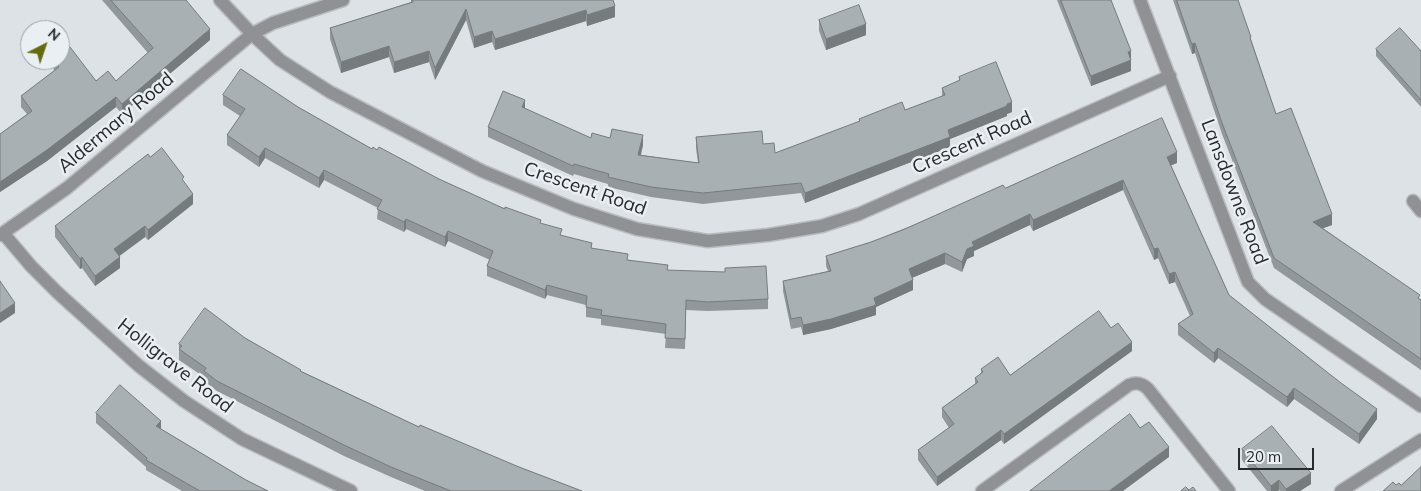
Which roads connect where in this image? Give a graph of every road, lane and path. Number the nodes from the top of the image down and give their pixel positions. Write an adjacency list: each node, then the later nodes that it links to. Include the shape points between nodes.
1 (220, 0): 4 (street, Crescent Road)
2 (342, 0): 4 (street, Aldermary Road, via 273,23)
3 (1140, 0): 5 (street, Lansdowne Road)
4 (252, 34): 5 (street, Crescent Road, via 280,60 330,92 482,171 574,209 637,229 708,241 822,226 859,214); 6 (street, Aldermary Road, via 66,188)
5 (1170, 76): 7 (street, Lansdowne Road, via 1248,282 1264,299)
6 (2, 234): 9 (street, Holligrave Road, via 58,294 184,401 242,439)
7 (1421, 406)
8 (1421, 440): 12 (street)
9 (351, 491)
10 (982, 491): 11 (street, via 1129,385 1139,383 1148,388)
11 (1229, 491)
12 (1341, 491)

